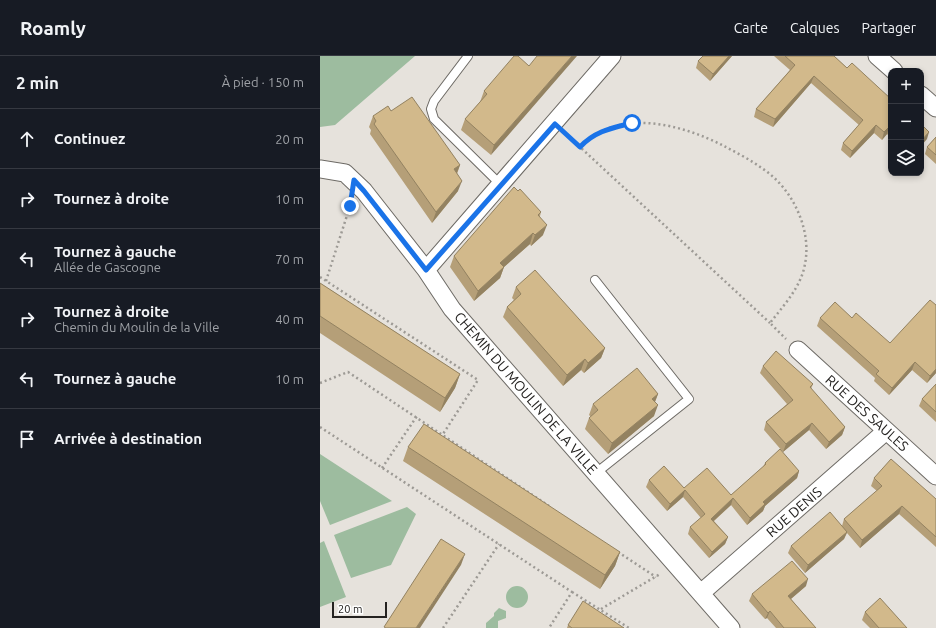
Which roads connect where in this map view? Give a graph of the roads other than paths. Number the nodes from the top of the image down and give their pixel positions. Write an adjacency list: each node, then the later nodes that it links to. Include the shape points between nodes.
1 (468, 56): 8 (lane, via 434,101 431,110 434,119)
2 (612, 56): 8 (street)
3 (877, 56): 4 (street)
4 (891, 68)
5 (924, 98): 6 (street)
6 (936, 108)
7 (320, 169): 9 (street, CHEMIN DU MOULIN DE LA VILLE, via 345,173 354,180)
8 (501, 185): 9 (street)
9 (426, 270): 13 (street, CHEMIN DU MOULIN DE LA VILLE, via 452,309)
10 (595, 280): 13 (lane, via 689,399)
11 (798, 350): 12 (street, RUE DES SAULES)
12 (886, 431): 14 (street, RUE DES SAULES); 15 (street, RUE DENIS)
13 (596, 473): 15 (street, CHEMIN DU MOULIN DE LA VILLE)
14 (936, 476)
15 (702, 593): 16 (street, CHEMIN DU MOULIN DE LA VILLE)
16 (731, 628)

